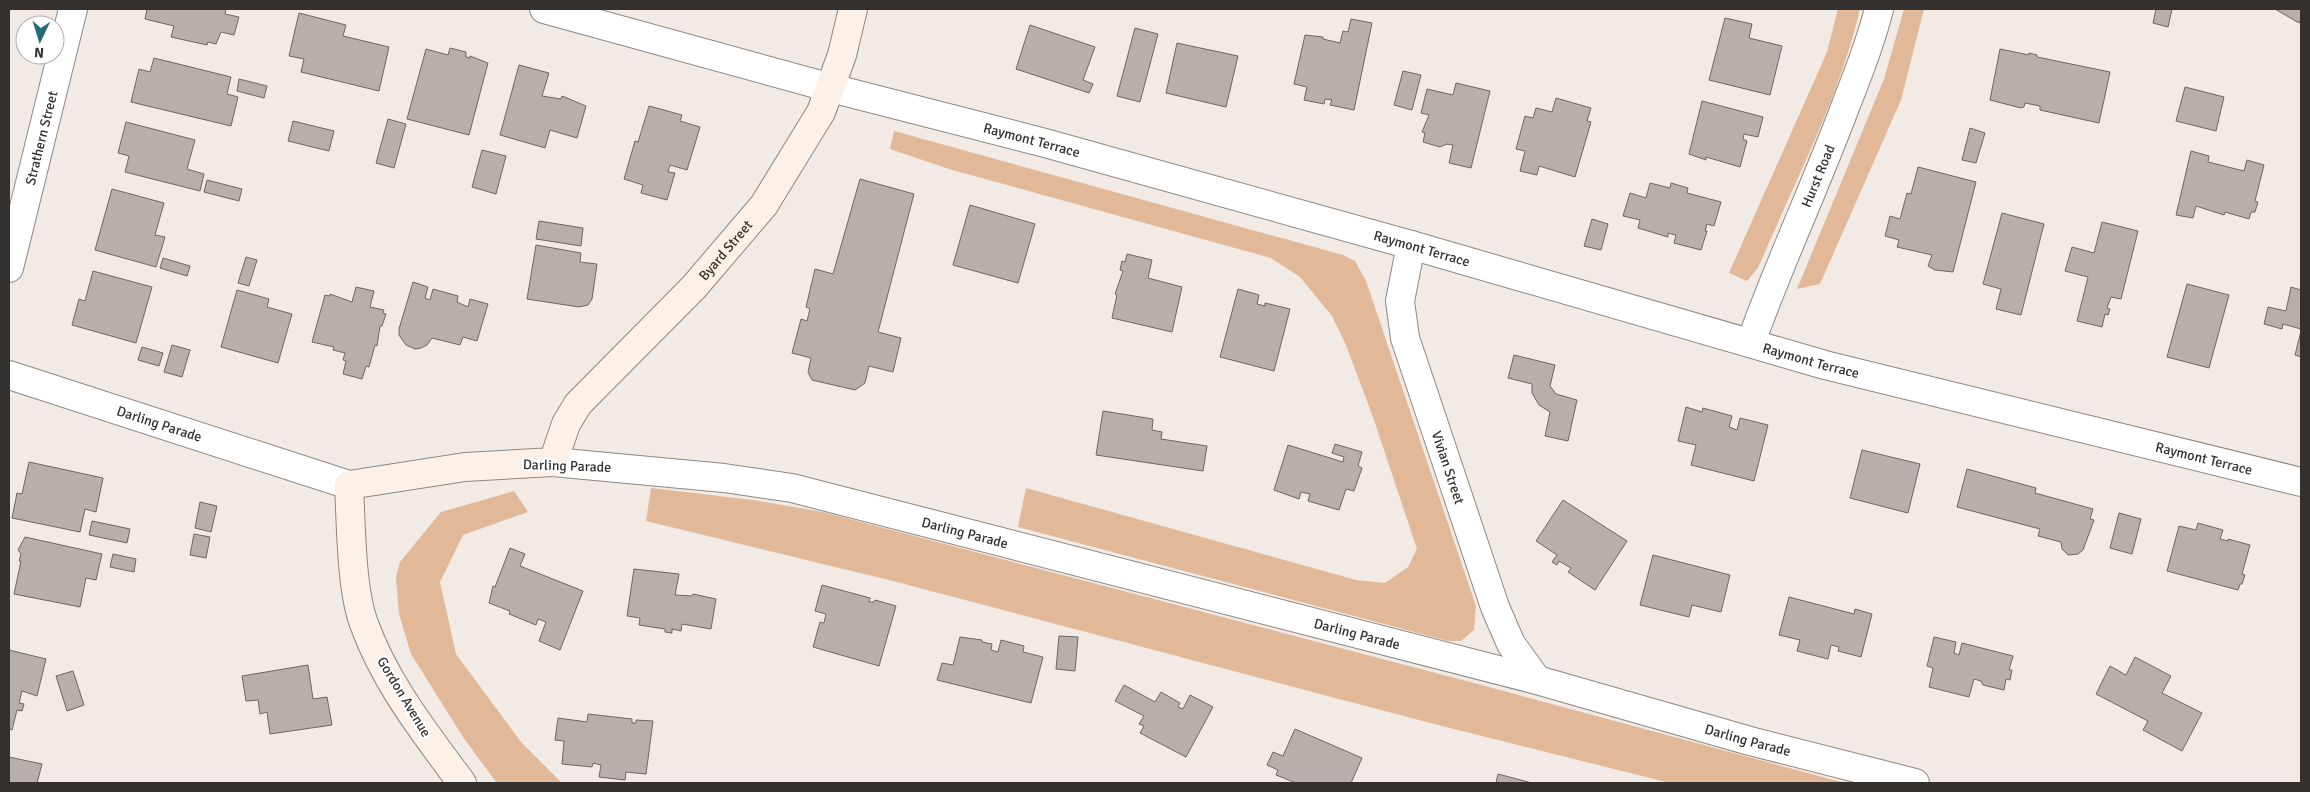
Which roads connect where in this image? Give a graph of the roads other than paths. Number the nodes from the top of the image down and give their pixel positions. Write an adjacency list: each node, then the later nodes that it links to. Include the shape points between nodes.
1 (73, 9): 7 (street, Strathern Street)
2 (544, 9): 5 (street, Raymont Terrace)
3 (853, 9): 5 (street, Byard Street)
4 (1879, 9): 8 (street, Hurst Road, via 1837,130)
5 (831, 88): 6 (street, Raymont Terrace, via 1045,143); 10 (street, Byard Street, via 821,112 764,205 694,287 578,404 566,424)
6 (1411, 245): 8 (street, Raymont Terrace); 13 (street, Vivian Street, via 1400,301 1405,338 1495,607 1512,644)
7 (9, 268)
8 (1751, 342): 11 (street, Raymont Terrace, via 1825,365)
9 (9, 375): 12 (street, Darling Parade)
10 (553, 462): 12 (street, Darling Parade, via 465,466); 13 (street, Darling Parade, via 724,478 792,488)
11 (2301, 482)
12 (349, 485): 14 (street, Gordon Avenue, via 362,620 383,667 412,716)
13 (1537, 680): 15 (street, Darling Parade, via 1750,742)
14 (462, 783)
15 (1915, 783)

